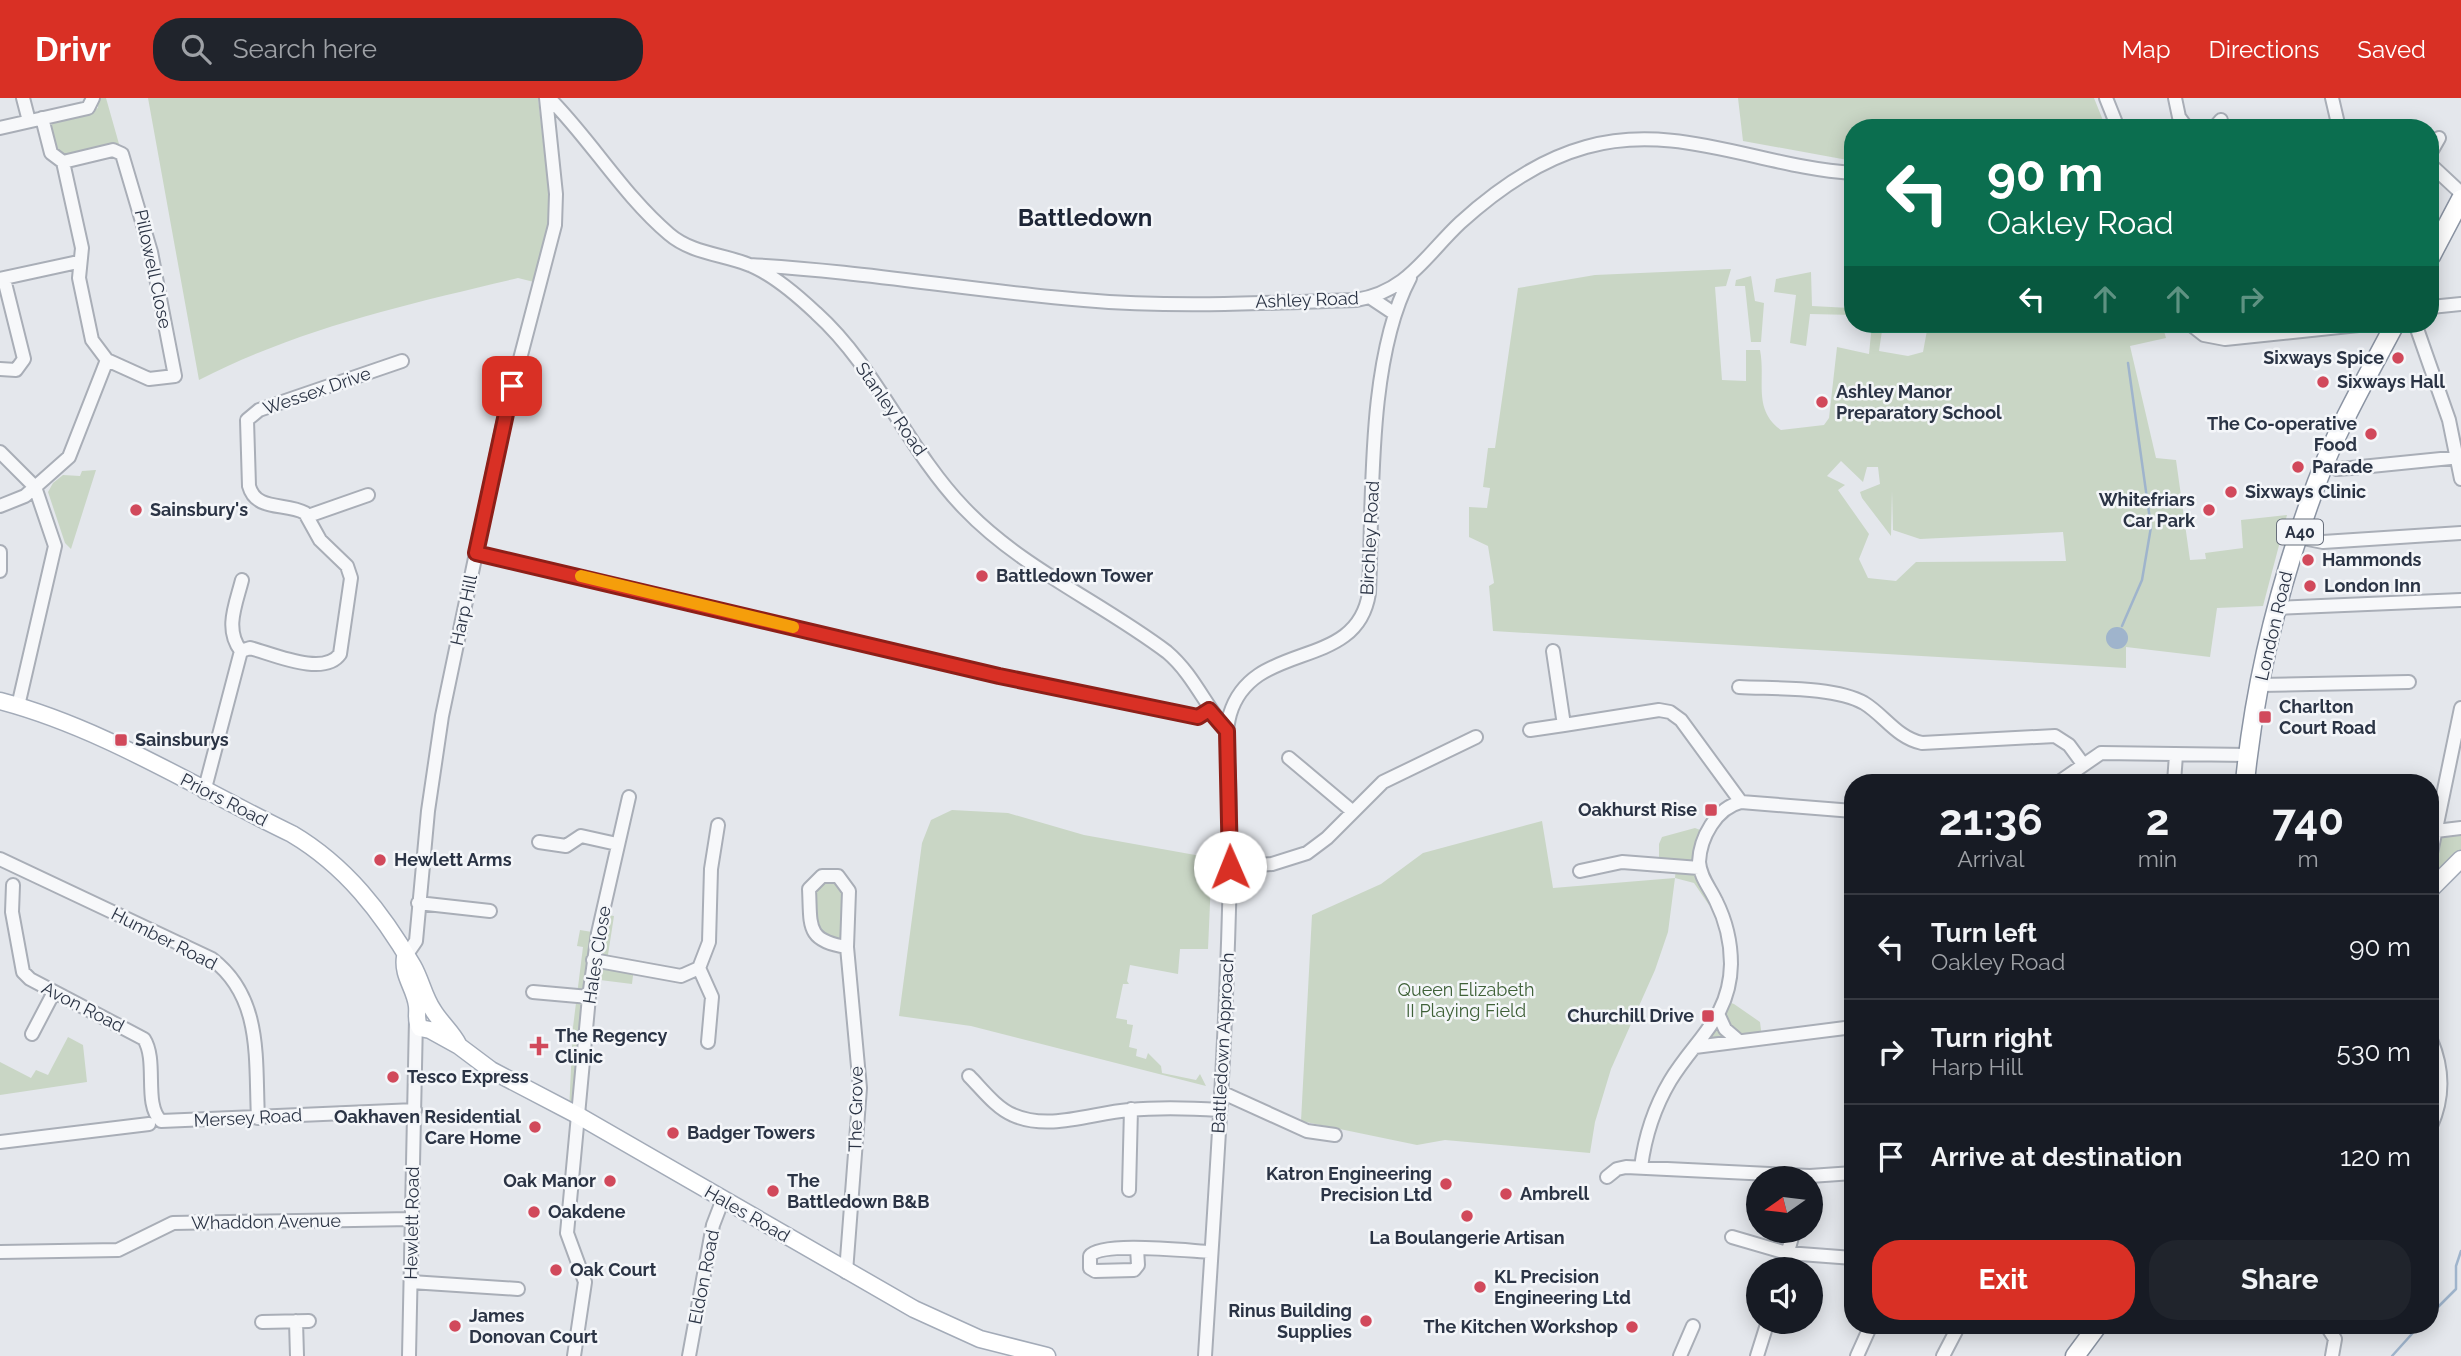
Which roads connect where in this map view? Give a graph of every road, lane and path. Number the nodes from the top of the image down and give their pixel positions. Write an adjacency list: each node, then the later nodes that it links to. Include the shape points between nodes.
1 (23, 98): 11 (street)
2 (93, 98): 7 (street, via 88,108)
3 (548, 98): 20 (street, Stanley Road, via 670,235 704,252); 47 (street, Harp Hill, via 555,225 521,351)
4 (2106, 98): 8 (street)
5 (2175, 98): 9 (street)
6 (2332, 98): 10 (street)
7 (43, 118): 11 (street); 13 (street, via 51,153)
8 (2114, 119)
9 (2180, 119)
10 (2337, 119)
11 (29, 121): 12 (street)
12 (0, 128)
13 (63, 162): 19 (street, via 82,248); 33 (street, Pillowell Close, via 113,150 122,154 151,252 175,376 149,379)
14 (1844, 172): 22 (street, Ashley Road, via 1780,164 1684,141 1638,140 1586,147 1542,164 1486,201)
15 (2439, 172): 16 (street)
16 (2461, 193)
17 (2461, 199): 18 (highway)
18 (2439, 241)
19 (78, 262): 23 (street); 33 (street, via 92,340)
20 (750, 265): 21 (street, Ashley Road); 24 (street, Stanley Road)
21 (785, 267): 24 (street); 25 (street, Ashley Road, via 1085,300 1187,304)
22 (1410, 278): 25 (street, Ashley Road); 28 (street, Birchley Road)
23 (2, 279): 35 (street, via 24,359 16,370)
24 (780, 284): 60 (street, Stanley Road, via 838,335 964,509 1014,550 1167,652 1193,680)
25 (1371, 298): 28 (street)
26 (2461, 304): 27 (street)
27 (2439, 306)
28 (1395, 314): 63 (street, Birchley Road, via 1381,386 1369,593 1363,615 1339,641 1256,675 1234,703)
29 (2201, 333): 30 (street, via 2225,339)
30 (2282, 333)
31 (2390, 333): 38 (highway, London Road / A40)
32 (2418, 333): 37 (street)
33 (107, 360): 40 (street, via 69,457)
34 (402, 362): 43 (street, Wessex Drive, via 259,410 250,417 246,428 252,496 260,503 298,509)
35 (0, 369)
36 (0, 452): 40 (street)
37 (2459, 457): 38 (street, via 2344,468); 39 (street)
38 (2325, 464): 45 (highway, London Road / A40)
39 (2461, 479)
40 (35, 487): 42 (street); 58 (street, via 55,539 55,556)
41 (368, 495): 43 (street)
42 (0, 506)
43 (308, 516): 52 (street, via 324,544 350,573 340,654 320,666 250,648)
44 (2461, 533): 45 (street, via 2323,542)
45 (2298, 537): 51 (highway, London Road / A40)
46 (0, 552): 48 (street)
47 (476, 553): 60 (street, via 999,676 1198,717); 90 (street, Harp Hill, via 442,716)
48 (0, 571)
49 (242, 580): 52 (street, via 231,627)
50 (2461, 600): 51 (street)
51 (2276, 608): 55 (highway, London Road / A40)
52 (242, 651): 72 (street)
53 (1553, 651): 61 (street)
54 (2409, 682): 55 (street)
55 (2260, 685): 66 (highway, London Road / A40)
56 (1739, 687): 68 (street, via 1845,696 1864,704 1907,738 1922,743 2055,736 2069,745)
57 (0, 701): 58 (main road, Priors Road)
58 (18, 706): 72 (main road, Priors Road, via 118,746)
59 (2461, 708): 77 (street)
60 (1209, 710): 63 (street, Stanley Road)
61 (1564, 724): 62 (street); 74 (street, via 1670,712 1681,720)
62 (1530, 730)
63 (1227, 731): 85 (street, Battledown Approach)
64 (1476, 737): 76 (street, via 1394,775)
65 (2176, 755): 66 (street); 68 (street, via 2101,753); 70 (street)
66 (2248, 755): 71 (highway, London Road / A40)
67 (1289, 758): 76 (street)
68 (2083, 764): 69 (street)
69 (2070, 774)
70 (2175, 774)
71 (2246, 774)
72 (204, 792): 93 (main road, Priors Road, via 292,834 332,862 368,898)
73 (629, 797): 82 (street, Hales Close)
74 (1741, 802): 75 (street); 86 (street, via 1726,807 1715,818 1701,849)
75 (1844, 810)
76 (1352, 811): 85 (street, via 1307,853 1272,864)
77 (2439, 821)
78 (2461, 828): 79 (street)
79 (2439, 831)
80 (730, 840): 95 (street, via 717,831 709,942)
81 (539, 842): 82 (street, via 566,846 581,836)
82 (617, 844): 94 (street, Hales Close)
83 (0, 859): 114 (street, Humber Road, via 212,959 229,973 252,1018)
84 (2461, 859): 88 (main road)
85 (1230, 867): 108 (street, Battledown Approach)
86 (1699, 867): 87 (street, via 1622,862); 99 (street, via 1730,942 1730,978)
87 (1580, 871)
88 (2439, 881)
89 (13, 885): 96 (street, Avon Road, via 12,912 21,968 30,979)
90 (418, 903): 91 (street); 93 (street, Harp Hill, via 416,941)
91 (490, 911)
92 (847, 947): 92 (street, The Grove, via 848,887 838,876 822,876 809,889 811,929 821,941); 135 (street, The Grove, via 860,1088)
93 (405, 957): 100 (main road, Priors Road, via 413,966)
94 (593, 960): 95 (street, via 681,976); 98 (street, Hales Close)
95 (699, 968): 104 (street, via 712,998)
96 (54, 992): 102 (street); 115 (street, Avon Road, via 144,1039 154,1112)
97 (533, 992): 98 (street)
98 (589, 997): 113 (street, Hales Close)
99 (1719, 1016): 103 (street); 105 (street)
100 (427, 1021): 111 (street, Hewlett Road, via 418,1049); 113 (main road, Hales Road, via 491,1070)
101 (1844, 1028): 103 (street)
102 (32, 1034)
103 (1739, 1041): 105 (street)
104 (708, 1042)
105 (1695, 1047): 119 (street, via 1657,1106)
106 (2439, 1072): 109 (street)
107 (970, 1076): 110 (street, via 1003,1110 1024,1118 1067,1121)
108 (1221, 1092): 112 (street, Battledown Approach); 117 (street, via 1307,1131)
109 (2439, 1101)
110 (1131, 1109): 112 (street); 124 (street)
111 (415, 1110): 114 (street, Mersey Road); 126 (street, Hewlett Road)
112 (1220, 1110): 131 (street, Battledown Approach)
113 (579, 1116): 125 (main road, Hales Road); 147 (street, Hales Close, via 567,1233 585,1282)
114 (258, 1118): 115 (street, Mersey Road)
115 (164, 1123)
116 (149, 1124): 118 (street)
117 (1335, 1135)
118 (0, 1142)
119 (1641, 1167): 120 (street); 123 (street, via 1621,1167)
120 (1746, 1173)
121 (1844, 1174): 122 (street)
122 (1824, 1176)
123 (1606, 1177)
124 (1129, 1190)
125 (723, 1199): 135 (main road, Hales Road); 148 (street, Eldon Road, via 713,1225)
126 (411, 1219): 130 (street, Whaddon Avenue, via 173,1223 118,1250); 136 (street, Hewlett Road)
127 (1732, 1237): 132 (street)
128 (1790, 1243): 132 (street)
129 (1137, 1248): 131 (street)
130 (0, 1252)
131 (1211, 1252): 150 (street, Battledown Approach)
132 (1787, 1253): 133 (street); 134 (street)
133 (1786, 1257)
134 (1844, 1257)
135 (846, 1272): 149 (main road, Hales Road, via 963,1333)
136 (411, 1282): 137 (street); 146 (street, Hewlett Road)
137 (518, 1289)
138 (262, 1322): 145 (street, via 303,1321)
139 (1693, 1326): 151 (street)
140 (1764, 1334): 152 (street)
141 (1867, 1334): 153 (street)
142 (1954, 1334): 154 (street)
143 (2091, 1334): 155 (highway)
144 (2332, 1334): 156 (street)
145 (297, 1356)
146 (409, 1356)
147 (574, 1356)
148 (689, 1356)
149 (1047, 1356)
150 (1205, 1356)
151 (1680, 1356)
152 (1757, 1356)
153 (1857, 1356)
154 (1943, 1356)
155 (2075, 1356)
156 (2332, 1356)

